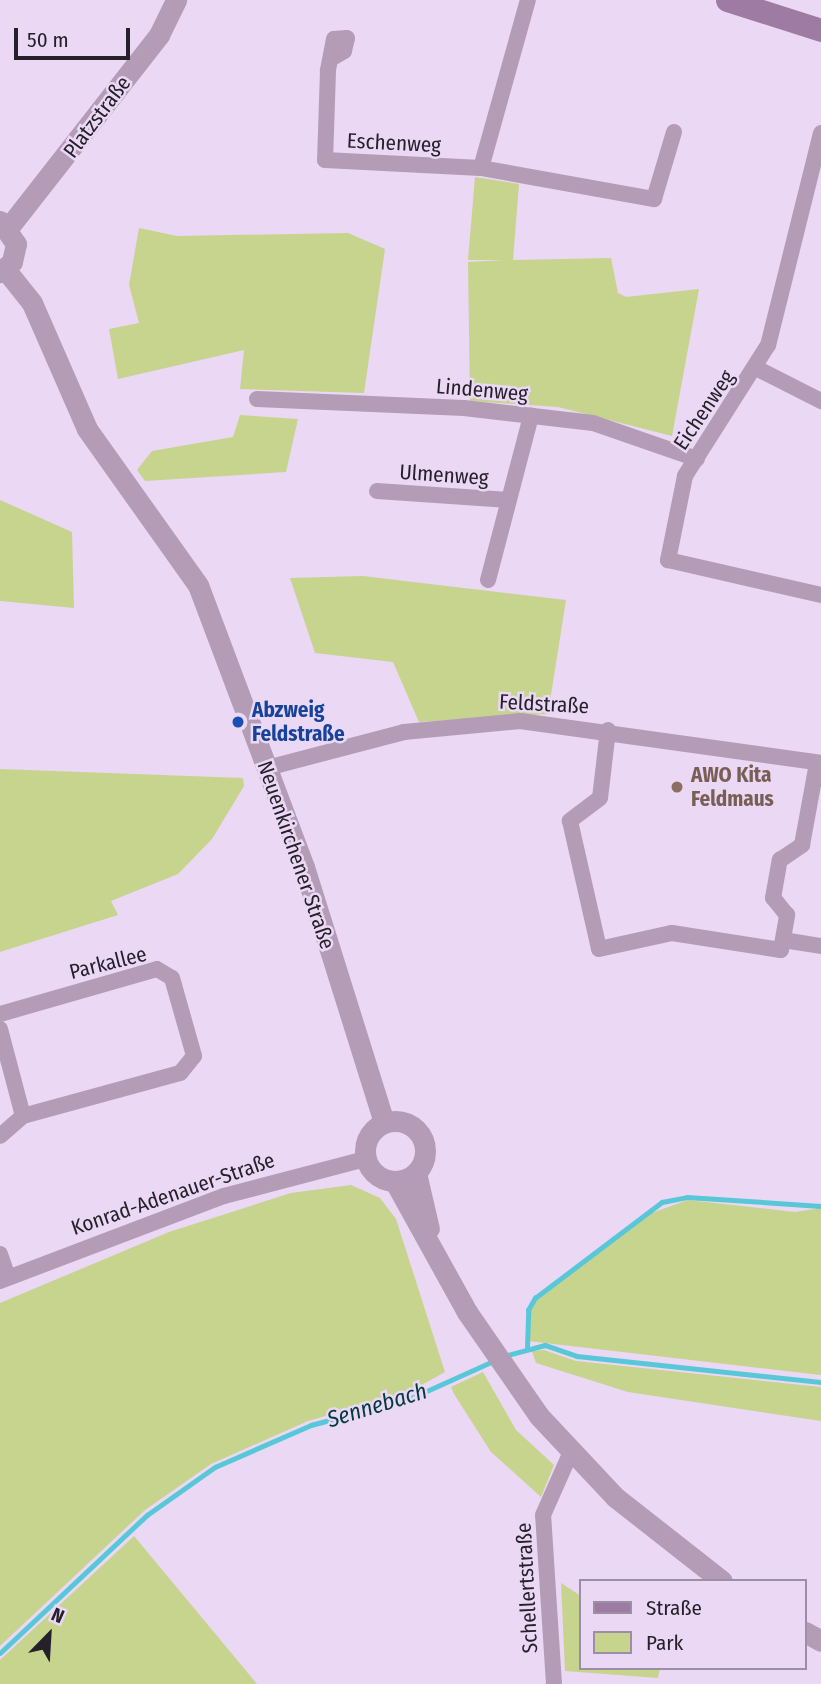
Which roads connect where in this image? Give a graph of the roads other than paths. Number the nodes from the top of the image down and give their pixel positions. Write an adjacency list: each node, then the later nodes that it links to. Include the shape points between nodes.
1 (176, 0): 9 (street, Platzstraße, via 159,36)
2 (528, 0): 8 (street)
3 (727, 0): 4 (main road)
4 (821, 30)
5 (332, 58): 8 (street, Eschenweg, via 325,160)
6 (674, 132): 8 (street, Eschenweg, via 654,199)
7 (821, 133): 11 (street, Eichenweg, via 777,317)
8 (481, 168)
9 (4, 224): 10 (street, via 16,244)
10 (3, 270): 22 (street, Neuenkirchener Straße, via 32,303 87,429 198,585)
11 (758, 369): 13 (street); 15 (street, Eichenweg)
12 (257, 399): 14 (street, Lindenweg)
13 (821, 401)
14 (531, 415): 15 (street, Lindenweg, via 593,424); 17 (street, Ulmenweg)
15 (697, 459): 19 (street, Eichenweg, via 678,500 668,560)
16 (377, 491): 17 (street, Ulmenweg)
17 (509, 500): 18 (street, Ulmenweg)
18 (488, 580)
19 (821, 595)
20 (608, 730): 21 (street, Feldstraße); 22 (street, Feldstraße, via 547,721 461,723); 23 (street, via 600,798 570,821 599,949 673,933 781,950)
21 (819, 763): 23 (street, via 802,845 780,860 773,898 787,915)
22 (267, 768): 28 (street, Neuenkirchener Straße)
23 (783, 940): 24 (street)
24 (821, 946)
25 (0, 1014): 27 (street, Parkallee, via 157,969 172,978 194,1056 180,1073)
26 (0, 1029): 27 (street)
27 (23, 1116): 29 (street, Parkallee)
28 (384, 1122): 30 (street, via 372,1131); 31 (street, via 398,1121 420,1135 424,1161)
29 (0, 1136)
30 (365, 1159): 32 (street, via 376,1176); 35 (street, Konrad-Adenauer-Straße, via 224,1196)
31 (416, 1173): 32 (street); 34 (street)
32 (396, 1182): 34 (street)
33 (0, 1254): 35 (street)
34 (445, 1274): 36 (street, via 496,1359)
35 (4, 1279)
36 (570, 1454): 37 (street, via 654,1531); 38 (street, Schellertstraße, via 543,1515)
37 (719, 1579)
38 (554, 1684)

